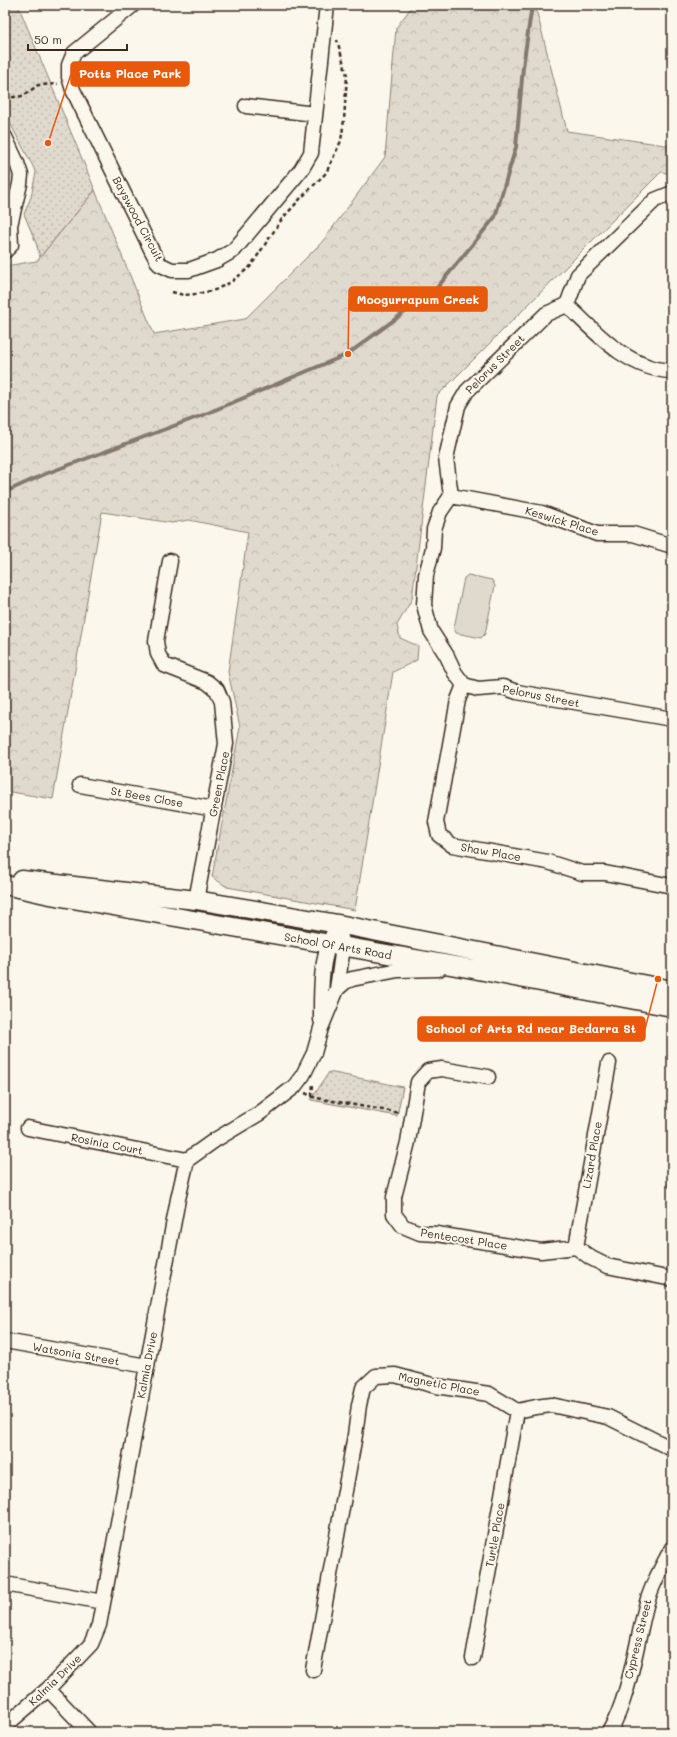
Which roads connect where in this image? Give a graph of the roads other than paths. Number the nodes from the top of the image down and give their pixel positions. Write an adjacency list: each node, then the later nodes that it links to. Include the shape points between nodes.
1 (133, 5): 4 (street, Bayswood Circuit, via 74,53 69,65 69,77 159,264 172,270 189,270 217,260 234,250 301,170 311,153)
2 (327, 5): 4 (street, Bayswood Circuit)
3 (246, 106): 4 (street)
4 (315, 114)
5 (5, 138): 7 (street, via 21,175 10,225)
6 (672, 193): 8 (street, via 655,200 578,275)
7 (8, 248)
8 (567, 305): 9 (street, via 609,346 660,370); 10 (street, Pelorus Street, via 546,314 467,391 458,406 446,458)
9 (672, 371)
10 (451, 496): 11 (street, Keswick Place, via 542,513 597,534 634,534); 13 (street, via 440,512 434,529 433,548 426,575 424,606 431,631)
11 (672, 546)
12 (170, 561): 16 (street, Green Place, via 156,641 158,654 164,665 207,682 217,690 222,702 226,744)
13 (464, 685): 14 (street, Pelorus Street, via 478,689 503,687 517,692); 19 (street, Shaw Place, via 458,700 443,778 436,822 439,835 452,845 548,862 582,873 606,873)
14 (672, 719)
15 (80, 785): 16 (street, St Bees Close)
16 (214, 809): 20 (street, Green Place)
17 (5, 878): 20 (street, School Of Arts Road)
18 (5, 885): 22 (street, School Of Arts Road)
19 (672, 886)
20 (196, 900): 21 (street, School Of Arts Road)
21 (338, 924): 22 (street); 25 (street, School Of Arts Road)
22 (335, 946): 23 (street, School Of Arts Road); 24 (street); 27 (street, via 321,984)
23 (473, 969): 24 (street, via 398,970 345,982); 26 (street, School Of Arts Road)
24 (337, 989): 27 (street)
25 (672, 990)
26 (672, 1007)
27 (321, 1028): 31 (street, via 314,1053 294,1087 260,1113)
28 (609, 1063): 32 (street, Lizard Place)
29 (488, 1077): 32 (street, Pentecost Place, via 442,1069 428,1071 418,1082 408,1142 394,1197 394,1214 403,1226 420,1233 541,1251)
30 (28, 1128): 31 (street, Rosinia Court)
31 (187, 1160): 35 (street, Kalmia Drive)
32 (576, 1247): 33 (street, via 607,1266)
33 (672, 1279)
34 (5, 1341): 35 (street, Watsonia Street)
35 (147, 1366): 40 (street, Kalmia Drive)
36 (517, 1411): 37 (street, via 551,1405 608,1417); 41 (street, Turtle Place); 42 (street, Magnetic Place, via 489,1394 436,1386 395,1375 376,1376 363,1388)
37 (672, 1449)
38 (672, 1548): 46 (street, Cypress Street, via 650,1592 623,1702)
39 (5, 1584): 40 (street)
40 (103, 1602): 43 (street, Kalmia Drive, via 91,1644)
41 (473, 1658)
42 (313, 1670)
43 (48, 1689): 44 (street, Kalmia Drive); 45 (street)
44 (5, 1726)
45 (89, 1732)
46 (609, 1732)

